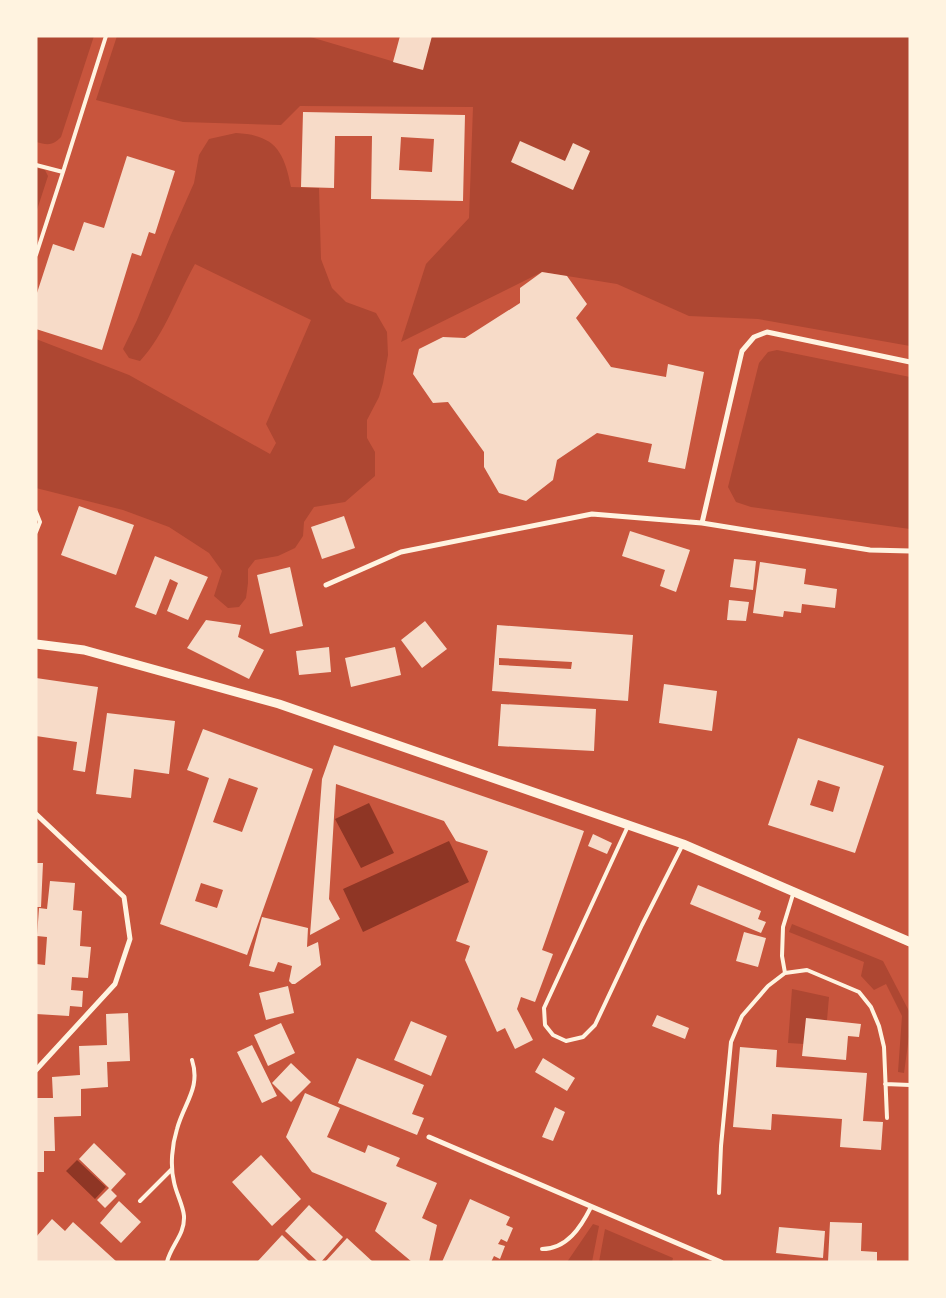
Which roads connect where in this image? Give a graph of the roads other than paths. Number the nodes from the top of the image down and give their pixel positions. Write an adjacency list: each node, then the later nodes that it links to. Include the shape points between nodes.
1 (106, 36): 3 (lane)
2 (36, 165): 3 (lane)
3 (63, 172): 4 (lane)
4 (36, 255)
5 (910, 362): 7 (street, via 768,332 754,337 742,351)
6 (36, 512): 8 (lane, via 40,522)
7 (702, 523): 9 (street, via 870,550); 10 (street, via 592,514 402,552)
8 (36, 532)
9 (910, 550)
10 (326, 585)
11 (36, 644): 13 (street, via 84,650 279,704)
12 (36, 814): 19 (street, via 124,897 130,939 115,984)
13 (628, 824): 14 (street); 14 (lane, via 544,1008 546,1025 553,1035 566,1041 583,1037 595,1026)
14 (683, 844): 15 (street)
15 (794, 892): 16 (street); 17 (lane, via 783,927)
16 (910, 942)
17 (784, 973): 20 (lane, via 807,970 859,992 871,1007 879,1026 884,1047); 25 (lane, via 742,1016 731,1042)
18 (192, 1060): 24 (lane, via 196,1072 191,1096 177,1128)
19 (36, 1070)
20 (885, 1084): 21 (lane); 22 (lane)
21 (910, 1085)
22 (887, 1118)
23 (429, 1137): 27 (street)
24 (172, 1169): 26 (lane); 29 (lane, via 184,1214 183,1228)
25 (719, 1193)
26 (140, 1201)
27 (592, 1207): 28 (lane, via 582,1226 566,1242); 30 (street)
28 (542, 1250)
29 (167, 1262)
30 (721, 1262)

